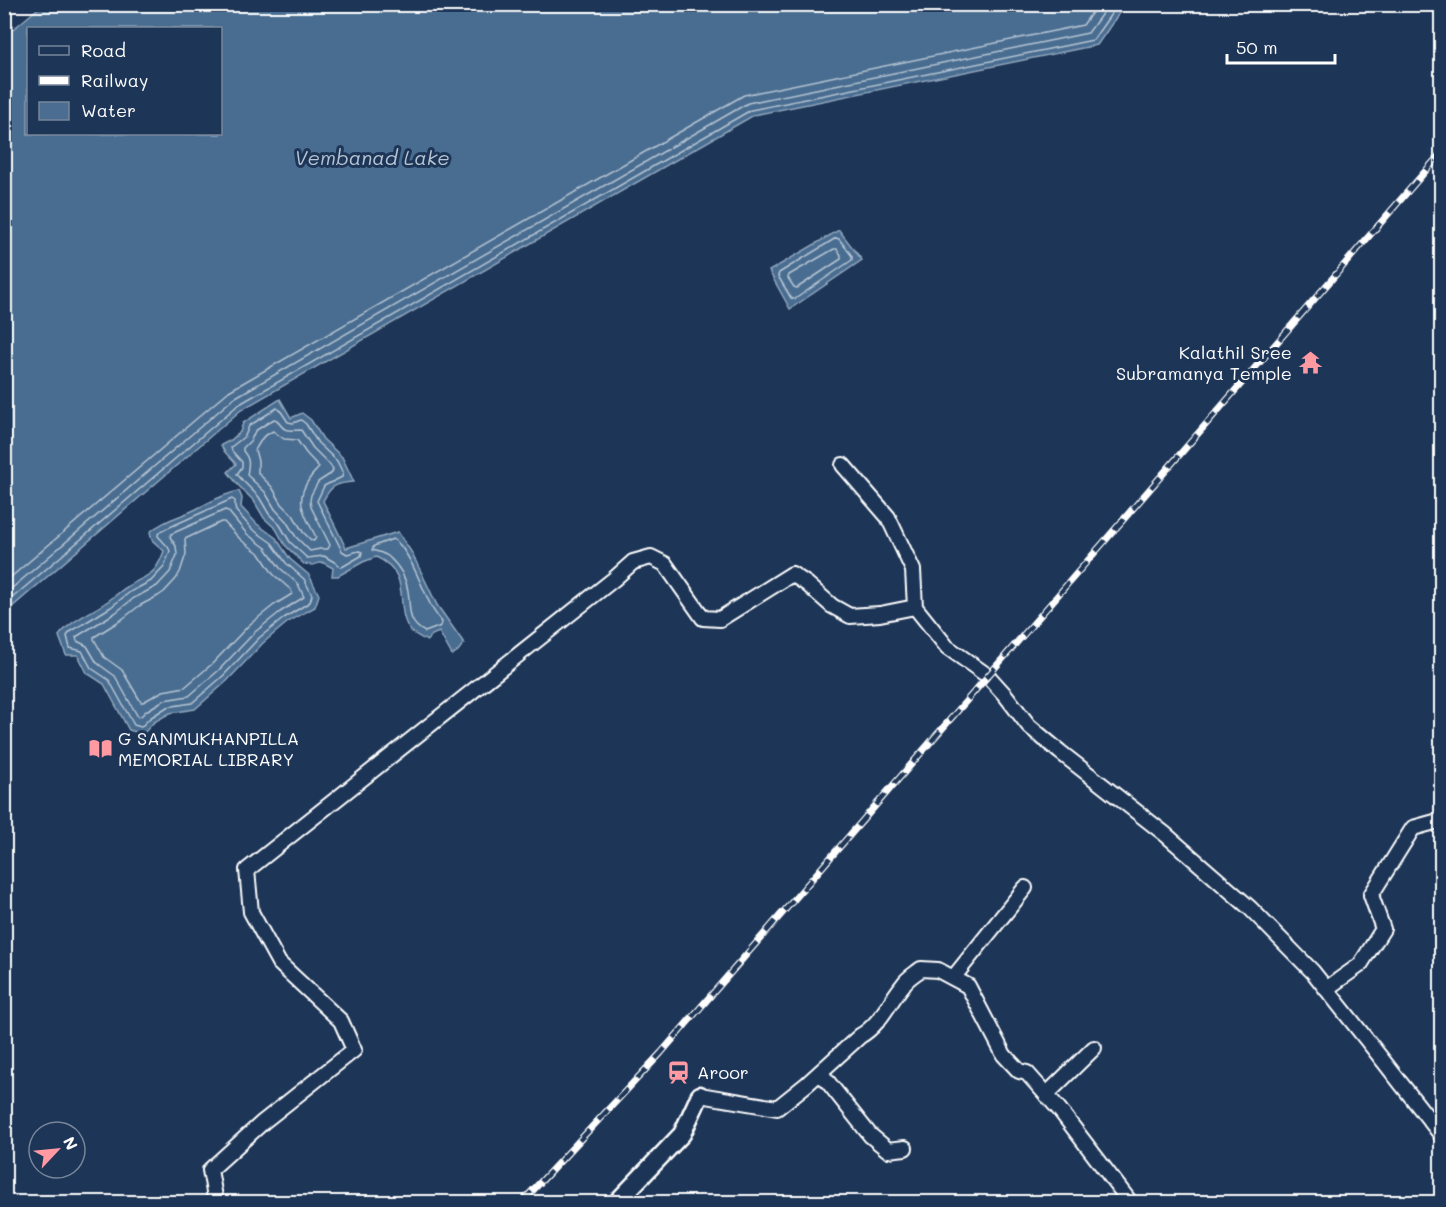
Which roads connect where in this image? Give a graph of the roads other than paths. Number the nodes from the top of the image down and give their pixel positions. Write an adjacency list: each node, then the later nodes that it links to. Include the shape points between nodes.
1 (843, 465): 2 (street, via 888,517 913,570)
2 (915, 607): 6 (street, via 947,647 988,676 1029,726 1165,834 1250,908); 13 (street, via 850,616 792,574 720,620 703,618 664,564 651,557 633,562 247,870 250,912 279,963 341,1021 354,1050 210,1170 215,1197)
3 (1442, 820): 6 (street, via 1413,828 1371,895 1383,929 1360,965)
4 (1025, 888): 5 (street)
5 (953, 978): 8 (street, via 938,970 921,969 904,982 870,1030); 10 (street, via 968,986 1004,1055)
6 (1326, 989): 11 (street)
7 (1094, 1048): 10 (street)
8 (820, 1072): 9 (street, via 777,1108); 12 (street, via 870,1135 888,1150)
9 (700, 1095): 14 (street, via 682,1134)
10 (1046, 1095): 15 (street)
11 (1442, 1136)
12 (905, 1148)
13 (212, 1203)
14 (617, 1203)
15 (1130, 1203)

